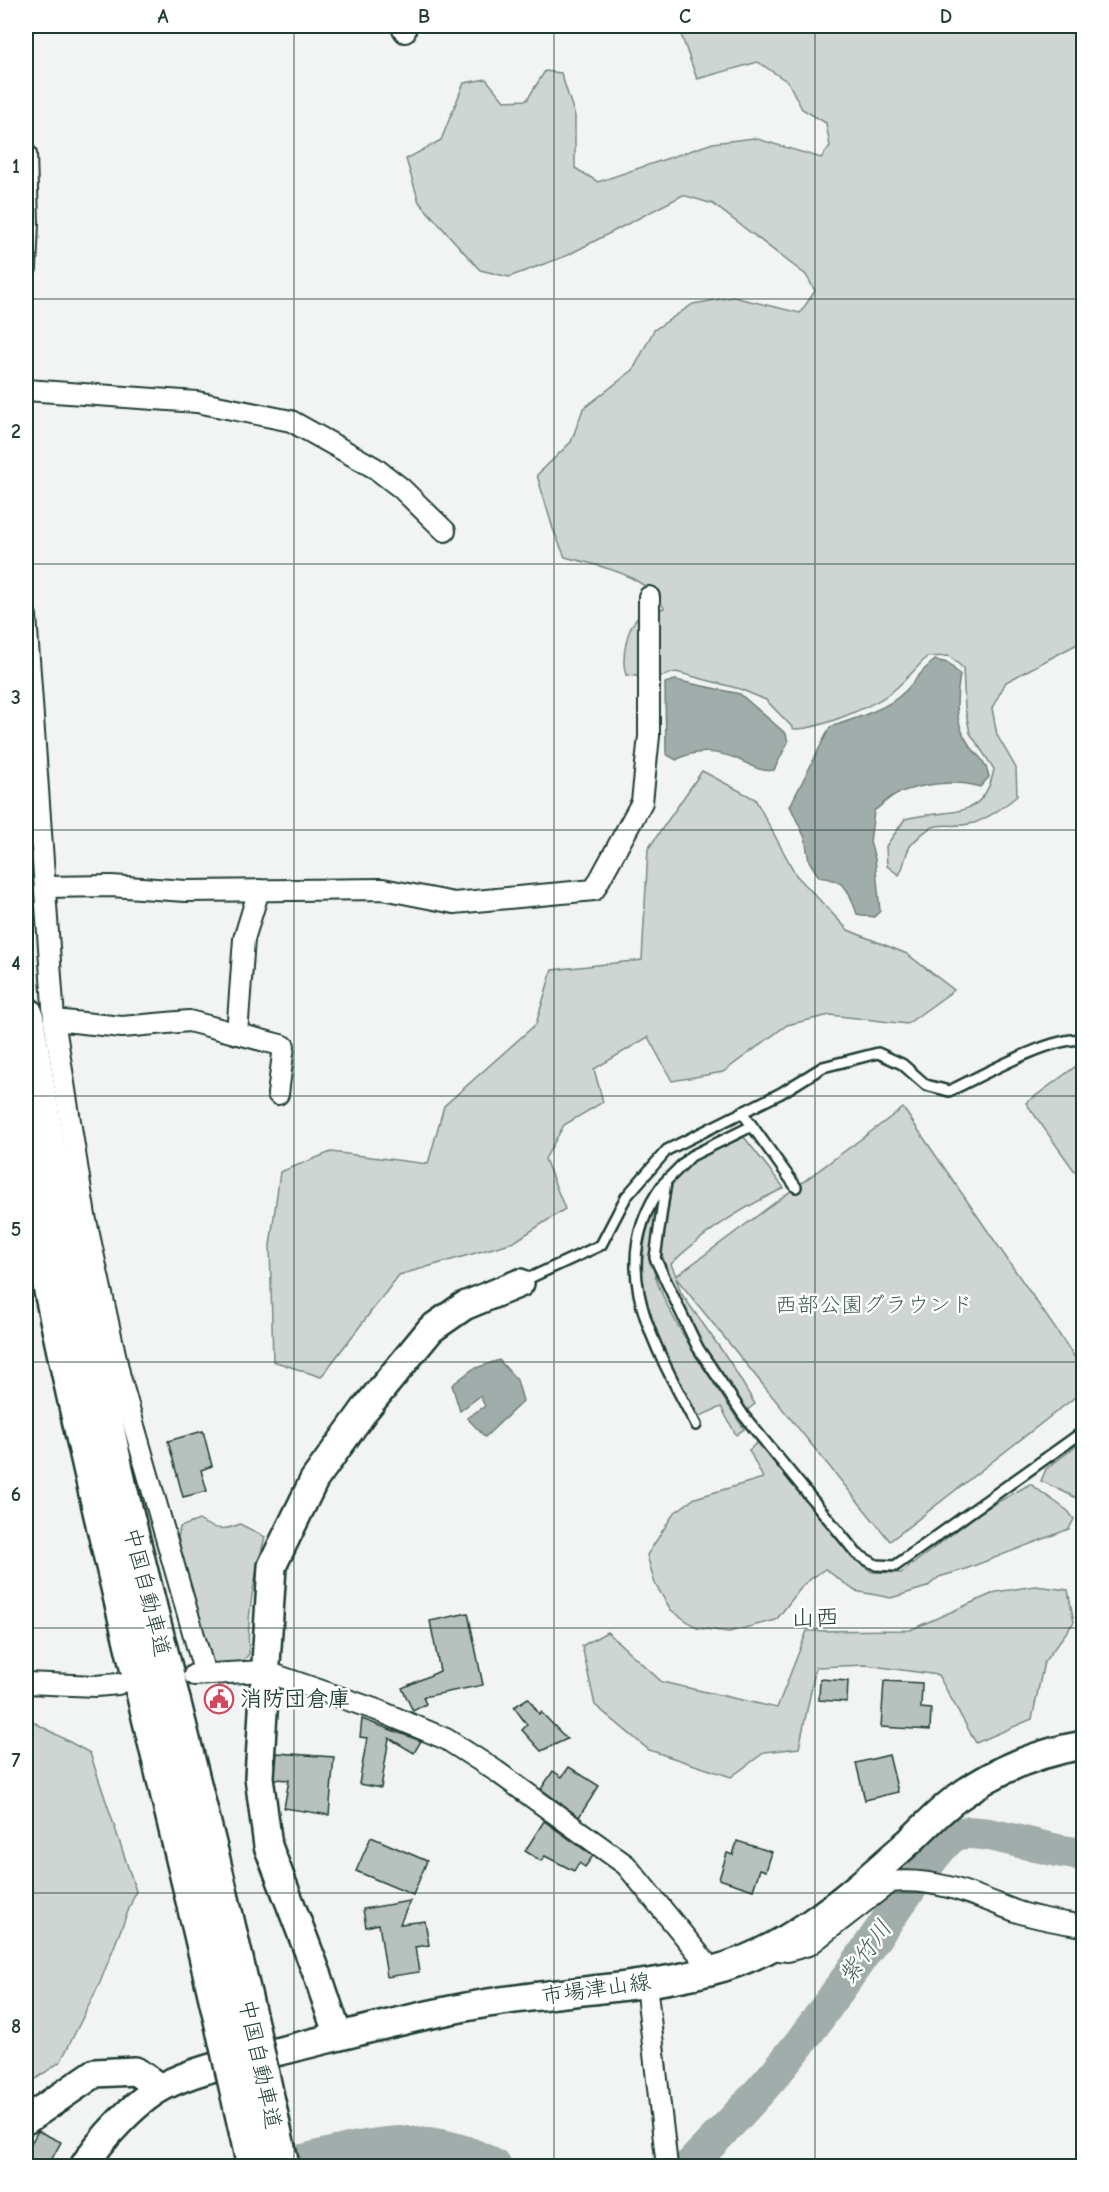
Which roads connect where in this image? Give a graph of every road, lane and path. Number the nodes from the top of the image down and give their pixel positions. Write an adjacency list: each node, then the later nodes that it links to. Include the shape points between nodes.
1 (26, 154): 2 (street)
2 (26, 268)
3 (26, 390): 4 (street, via 197,402 291,421 375,468)
4 (445, 531)
5 (649, 597): 8 (street, via 650,736 642,802 594,890 454,903 383,889)
6 (26, 616): 7 (street)
7 (45, 887): 8 (street); 9 (street)
8 (259, 890): 10 (street, via 244,939)
9 (40, 1017): 10 (street, via 122,1027 189,1022); 21 (street, via 120,1377 198,1675); 29 (highway, 中国自動車道, via 49,1155 120,1488 206,1828)
10 (237, 1034): 12 (street, via 284,1046)
11 (1083, 1040): 13 (lane, via 1040,1047 949,1091 926,1085 902,1064 878,1053 823,1067)
12 (278, 1094)
13 (742, 1112): 14 (lane); 18 (lane, via 667,1150 627,1197 601,1245)
14 (752, 1126): 16 (lane, via 691,1156); 17 (lane)
15 (26, 1167): 29 (highway, 中国自動車道, via 94,1494)
16 (666, 1181): 19 (lane, via 649,1204 640,1226 637,1293 663,1362); 20 (lane, via 655,1258 698,1348 744,1416 857,1554 876,1565 895,1566)
17 (796, 1187)
18 (520, 1282): 21 (main road, via 464,1306 430,1329 314,1480 272,1566)
19 (696, 1425)
20 (1083, 1431)
21 (264, 1671): 27 (street, via 377,1710 446,1739 496,1771 626,1865); 30 (main road, via 259,1777 268,1846)
22 (26, 1683): 23 (street)
23 (118, 1684)
24 (1083, 1745): 26 (main road, 市場津山線, via 1056,1750 1000,1772 959,1796 855,1890)
25 (1083, 1926): 26 (street, via 1040,1919 946,1885 900,1881 890,1882 809,1945 788,1951)
26 (770, 1949): 27 (main road, 市場津山線)
27 (712, 1970): 28 (main road, 市場津山線)
28 (646, 1984): 30 (main road, 市場津山線, via 488,2003); 33 (street)
29 (238, 2031): 35 (highway, 中国自動車道, bridge); 36 (highway, 中国自動車道, bridge)
30 (338, 2036): 31 (main road, 市場津山線, via 195,2073)
31 (160, 2088): 32 (main road, via 135,2071 95,2073); 34 (main road, 市場津山線, via 112,2129)
32 (26, 2120)
33 (666, 2161)
34 (84, 2166)
35 (254, 2166)
36 (282, 2166)

